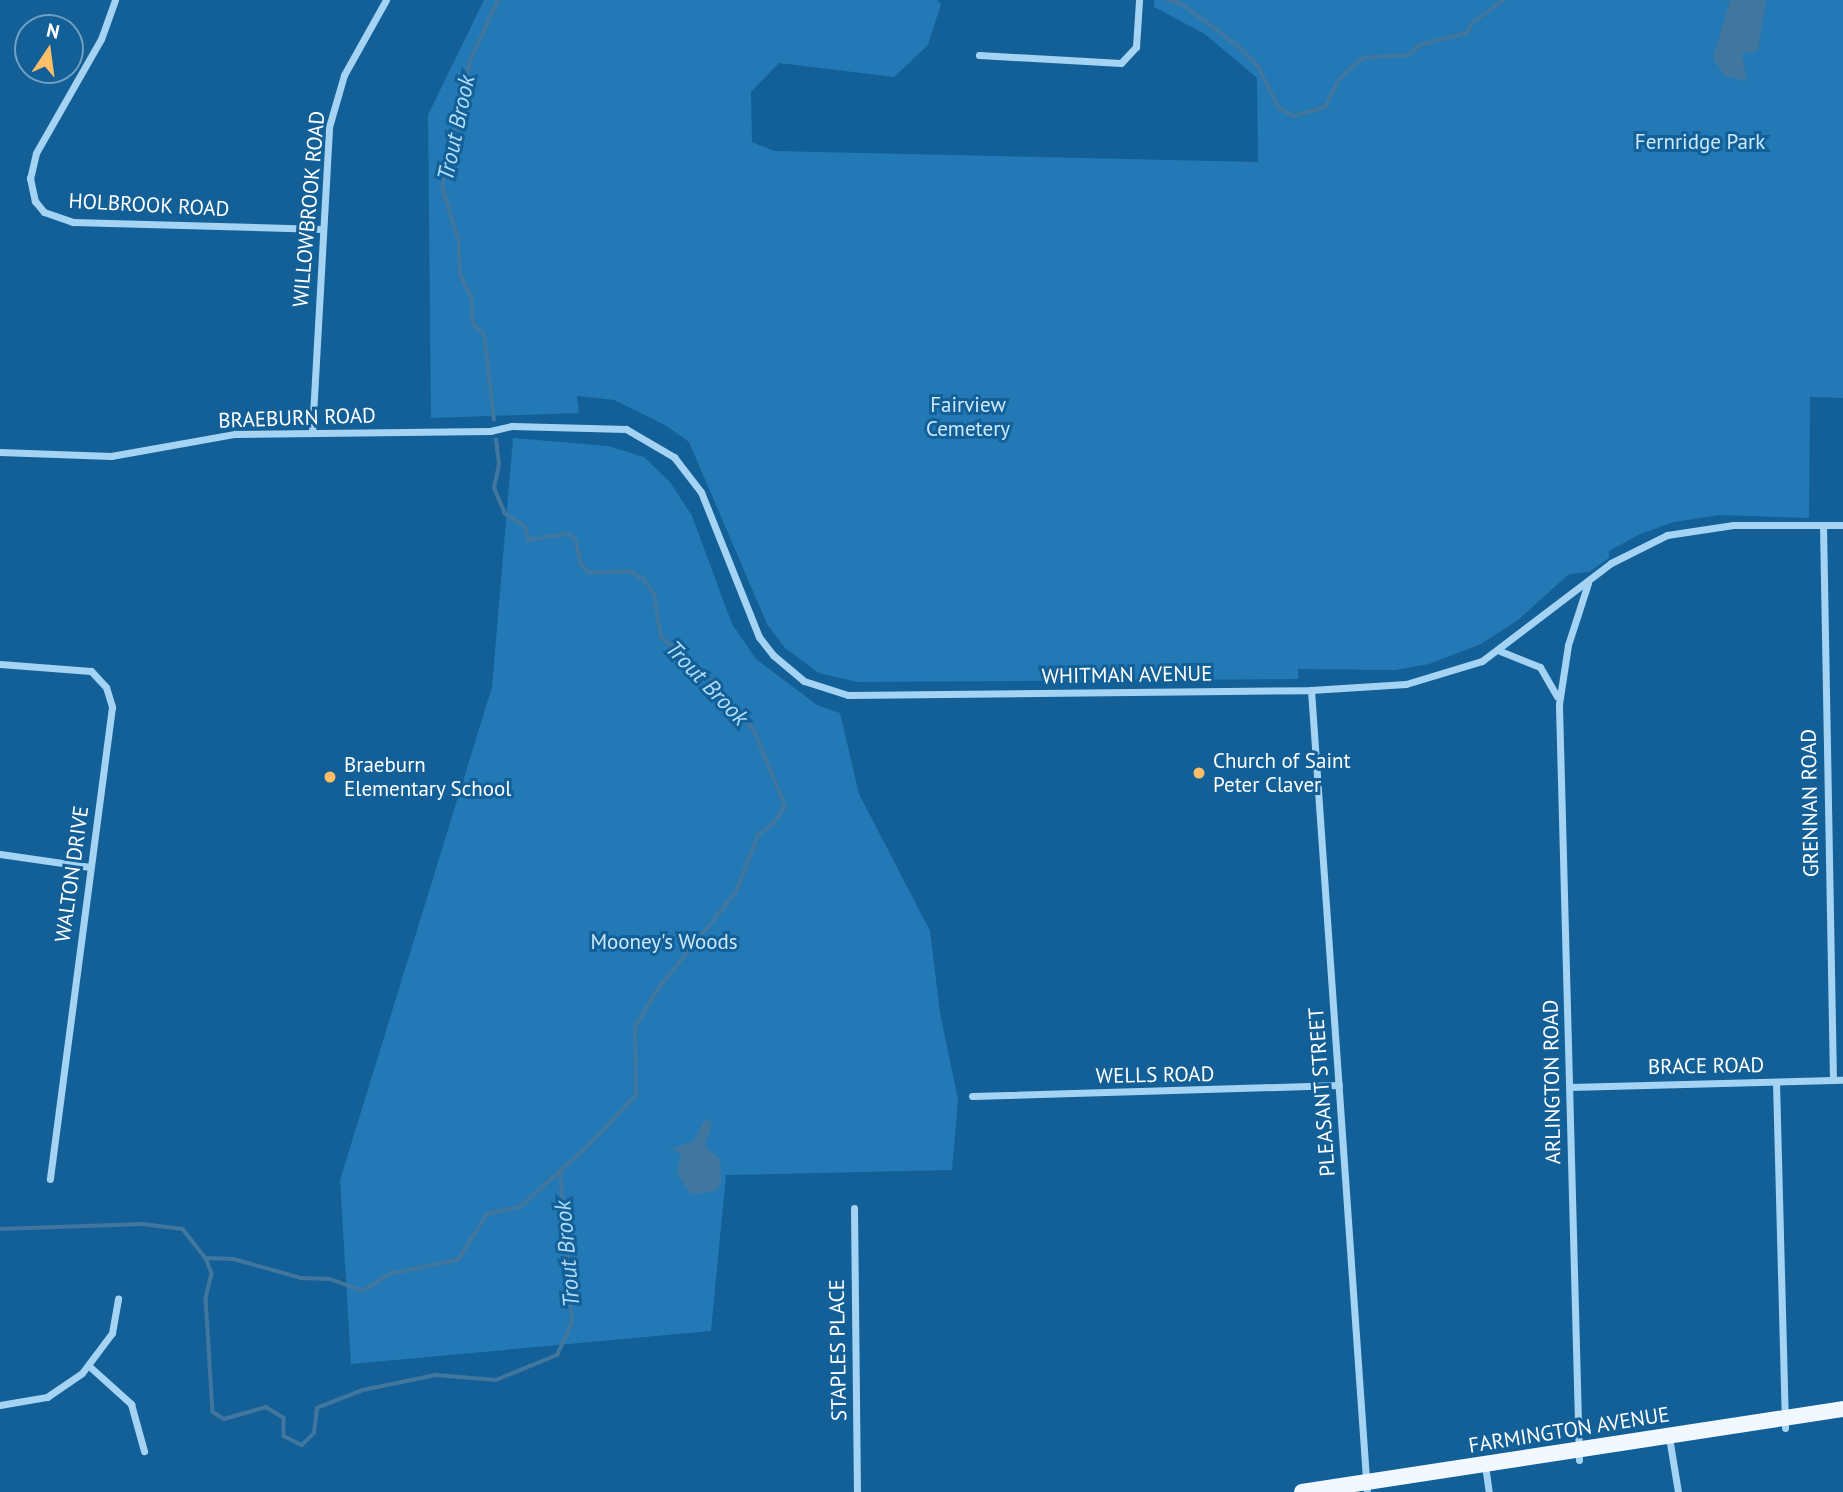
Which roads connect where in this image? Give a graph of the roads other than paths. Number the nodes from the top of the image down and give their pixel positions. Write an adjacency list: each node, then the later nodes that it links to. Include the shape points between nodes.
1 (115, 0): 5 (street, HOLBROOK ROAD, via 101,39 36,153 30,178 34,201 44,212 73,222)
2 (386, 0): 5 (street, WILLOWBROOK ROAD, via 344,75 335,102)
3 (1139, 0): 4 (street, via 1136,47 1121,63)
4 (979, 55)
5 (321, 229): 7 (street, WILLOWBROOK ROAD)
6 (512, 426): 7 (street, BRAEBURN ROAD, via 489,431); 14 (street, WHITMAN AVENUE, via 626,429 674,457 701,492 759,637 789,670 821,689 848,695)
7 (312, 433): 8 (street, BRAEBURN ROAD, via 235,434 111,456)
8 (0, 452)
9 (1843, 524): 10 (street, WHITMAN AVENUE)
10 (1823, 525): 11 (street, WHITMAN AVENUE, via 1733,525 1668,535 1630,552); 18 (street, GRENNAN ROAD)
11 (1588, 581): 12 (street, WHITMAN AVENUE); 15 (street, ARLINGTON ROAD, via 1568,645)
12 (1500, 651): 14 (street, WHITMAN AVENUE, via 1434,678); 15 (street, ARLINGTON ROAD, via 1540,667 1552,680)
13 (0, 664): 17 (street, WALTON DRIVE, via 81,668 106,687 112,707)
14 (1311, 690): 21 (street, PLEASANT STREET)
15 (1559, 704): 22 (street, ARLINGTON ROAD)
16 (0, 854): 17 (street)
17 (90, 867): 24 (street, WALTON DRIVE)
18 (1833, 1080): 19 (street, BRACE ROAD); 20 (street, BRACE ROAD)
19 (1843, 1080)
20 (1776, 1082): 22 (street, BRACE ROAD); 31 (street)
21 (1339, 1085): 23 (street, WELLS ROAD, via 1204,1093); 36 (street, PLEASANT STREET)
22 (1570, 1087): 34 (street, ARLINGTON ROAD)
23 (972, 1096)
24 (50, 1178)
25 (854, 1208): 37 (street, STAPLES PLACE)
26 (118, 1299): 27 (street, via 112,1333)
27 (89, 1366): 28 (street, via 47,1397); 33 (street, via 131,1404)
28 (0, 1405)
29 (1843, 1409): 31 (main road, FARMINGTON AVENUE)
30 (1843, 1419): 31 (main road, FARMINGTON AVENUE)
31 (1784, 1423): 32 (main road, FARMINGTON AVENUE)
32 (1670, 1441): 34 (main road, FARMINGTON AVENUE); 40 (street)
33 (144, 1451)
34 (1579, 1455): 35 (main road, FARMINGTON AVENUE)
35 (1486, 1469): 36 (main road, FARMINGTON AVENUE); 39 (street)
36 (1368, 1489): 38 (main road, FARMINGTON AVENUE)
37 (857, 1492)
38 (1302, 1492)
39 (1489, 1492)
40 (1678, 1492)

